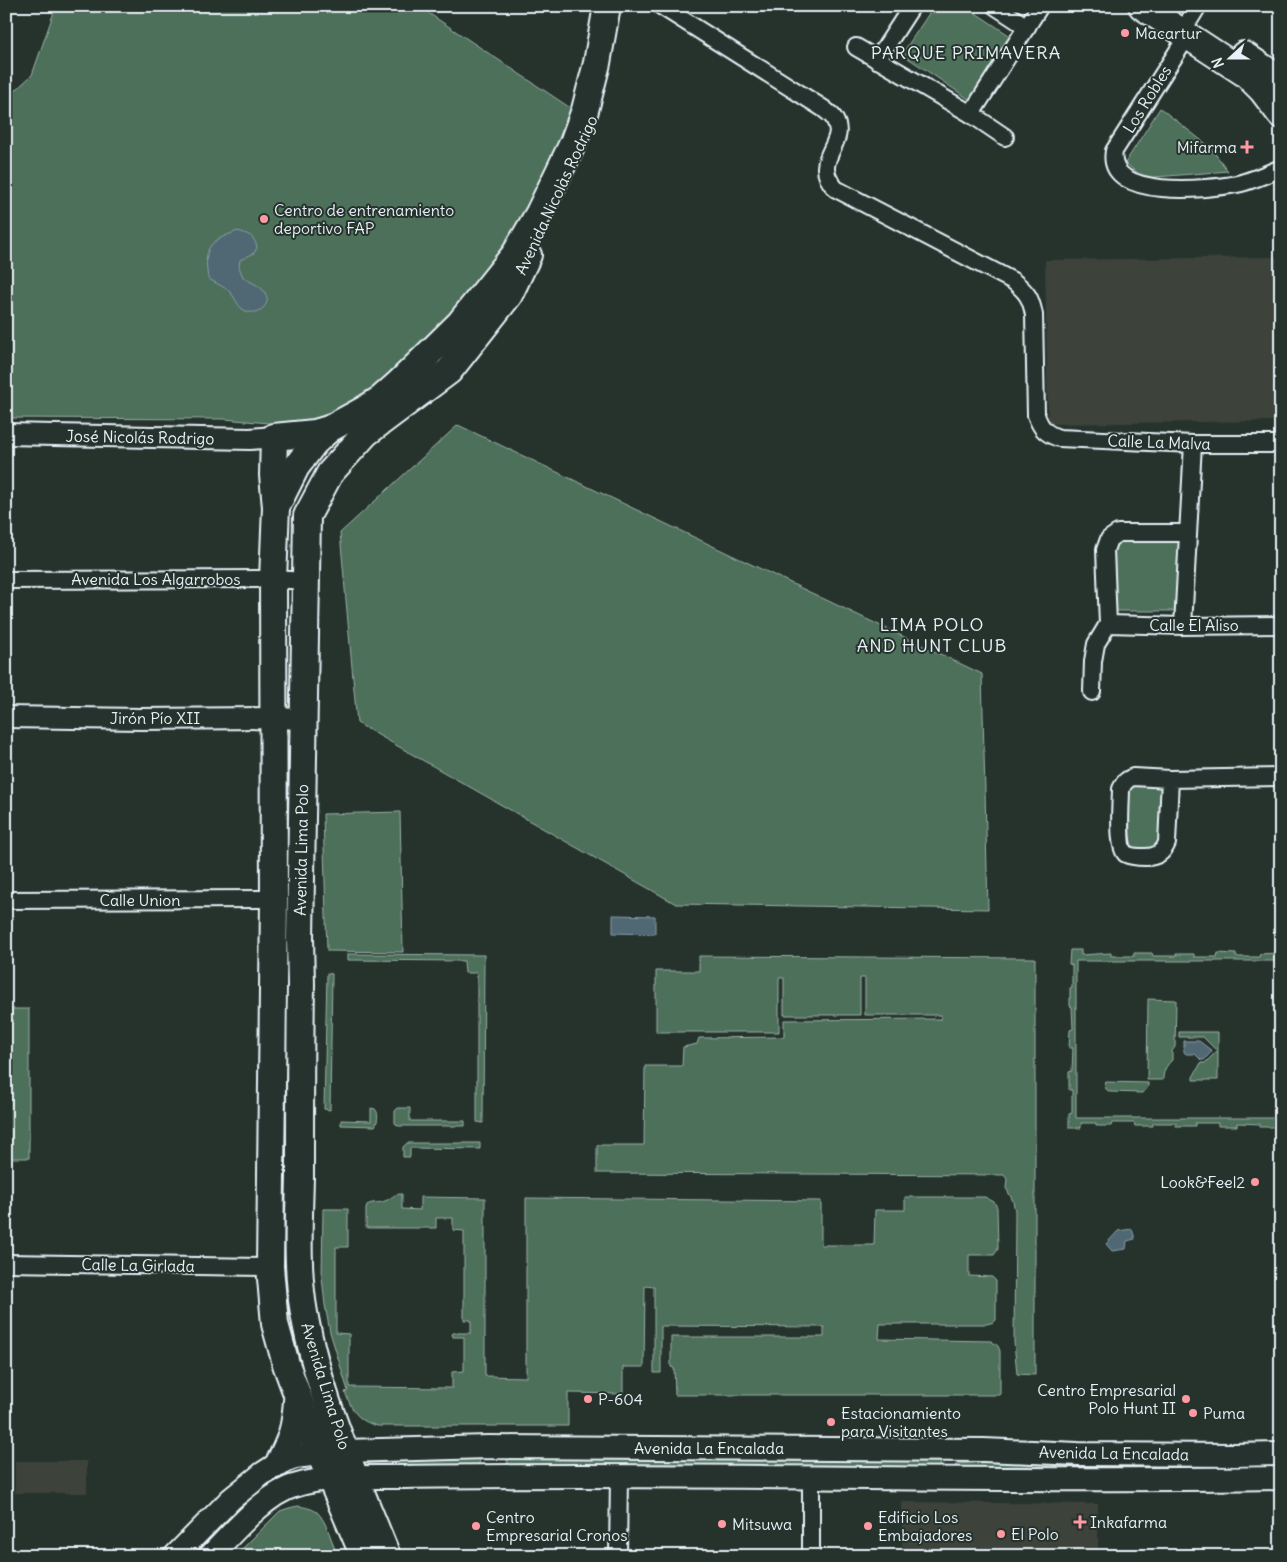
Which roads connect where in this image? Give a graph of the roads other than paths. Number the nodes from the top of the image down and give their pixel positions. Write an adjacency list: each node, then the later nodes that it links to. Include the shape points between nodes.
1 (607, 6): 18 (main road, Avenida Nicolàs Rodrigo, via 585,110 543,204 514,254 459,324 399,383 381,399)
2 (622, 6): 17 (main road, Avenida Nicolàs Rodrigo, via 609,76 582,148)
3 (661, 6): 21 (street, Calle La Malva, via 833,117 838,137 825,163 830,182 836,189 1024,289 1031,300 1034,315 1036,410 1040,427 1059,438)
4 (912, 6): 11 (street)
5 (995, 6): 9 (street)
6 (1040, 6): 9 (street)
7 (1142, 6): 8 (main road)
8 (1186, 17): 12 (main road); 14 (main road, via 1262,90); 16 (street, Los Robles, via 1114,152 1119,172 1148,187 1203,188 1238,184)
9 (1027, 27): 13 (street)
10 (856, 47): 11 (street)
11 (878, 60): 13 (street)
12 (1281, 80)
13 (972, 114): 15 (street)
14 (1281, 115)
15 (1005, 137)
16 (1281, 168)
17 (508, 295): 27 (main road, Avenida Lima Polo, via 449,371 366,433 330,473 307,516)
18 (329, 429): 20 (main road, Avenida Nicolàs Rodrigo); 23 (main road, Avenida Lima Polo, via 296,467)
19 (6, 434): 20 (street, José Nicolás Rodrigo)
20 (274, 437): 23 (main road, Avenida Lima Polo)
21 (1193, 444): 22 (street, Calle La Malva); 24 (street)
22 (1281, 444)
23 (276, 507): 25 (main road, Avenida Lima Polo)
24 (1188, 533): 28 (street, via 1118,533 1109,539 1105,550); 30 (street)
25 (273, 579): 26 (street, Avenida Los Algarrobos); 27 (street, Avenida Los Algarrobos); 33 (main road, Avenida Lima Polo)
26 (6, 580)
27 (306, 581): 34 (main road, Avenida Lima Polo)
28 (1108, 624): 30 (street, Calle El Aliso); 31 (street, via 1096,644)
29 (1281, 625): 30 (street, Calle El Aliso)
30 (1184, 626)
31 (1092, 692)
32 (6, 717): 33 (street, Jirón Pío XII)
33 (274, 718): 34 (street, Jirón Pío XII); 37 (main road, Avenida Lima Polo)
34 (303, 719): 40 (main road, Avenida Lima Polo)
35 (1281, 778): 36 (street)
36 (1170, 779): 36 (street, via 1133,777 1123,783 1121,841 1127,855 1152,856 1164,850)
37 (274, 899): 38 (street, Calle Union); 39 (main road, Avenida Lima Polo)
38 (6, 900)
39 (272, 984): 40 (main road); 42 (main road, Avenida Lima Polo)
40 (301, 984): 45 (main road, Avenida Lima Polo, via 299,1271 312,1350)
41 (6, 1263): 42 (street, Calle La Girlada)
42 (270, 1267): 43 (main road, Avenida Lima Polo, via 275,1324)
43 (298, 1395): 46 (main road, Avenida Lima Polo); 48 (main road, via 293,1432)
44 (488, 1447): 45 (main road, Avenida La Encalada); 47 (main road, Avenida La Encalada); 49 (main road)
45 (345, 1451): 46 (main road, Avenida La Encalada); 53 (main road, Avenida Lima Polo)
46 (319, 1454): 48 (main road, Avenida La Encalada); 53 (main road, Avenida Lima Polo)
47 (1281, 1454)
48 (279, 1463): 54 (main road, Avenida La Encalada, via 231,1499)
49 (489, 1476): 50 (main road, Avenida La Encalada); 53 (main road, Avenida La Encalada)
50 (619, 1476): 51 (main road, Avenida La Encalada); 58 (street)
51 (811, 1478): 52 (main road, Avenida La Encalada); 59 (street)
52 (1281, 1478)
53 (343, 1479): 55 (main road, Avenida La Encalada, via 295,1486 273,1497); 56 (main road); 57 (main road)
54 (175, 1556)
55 (210, 1556)
56 (364, 1556)
57 (386, 1556)
58 (618, 1556)
59 (811, 1556)

